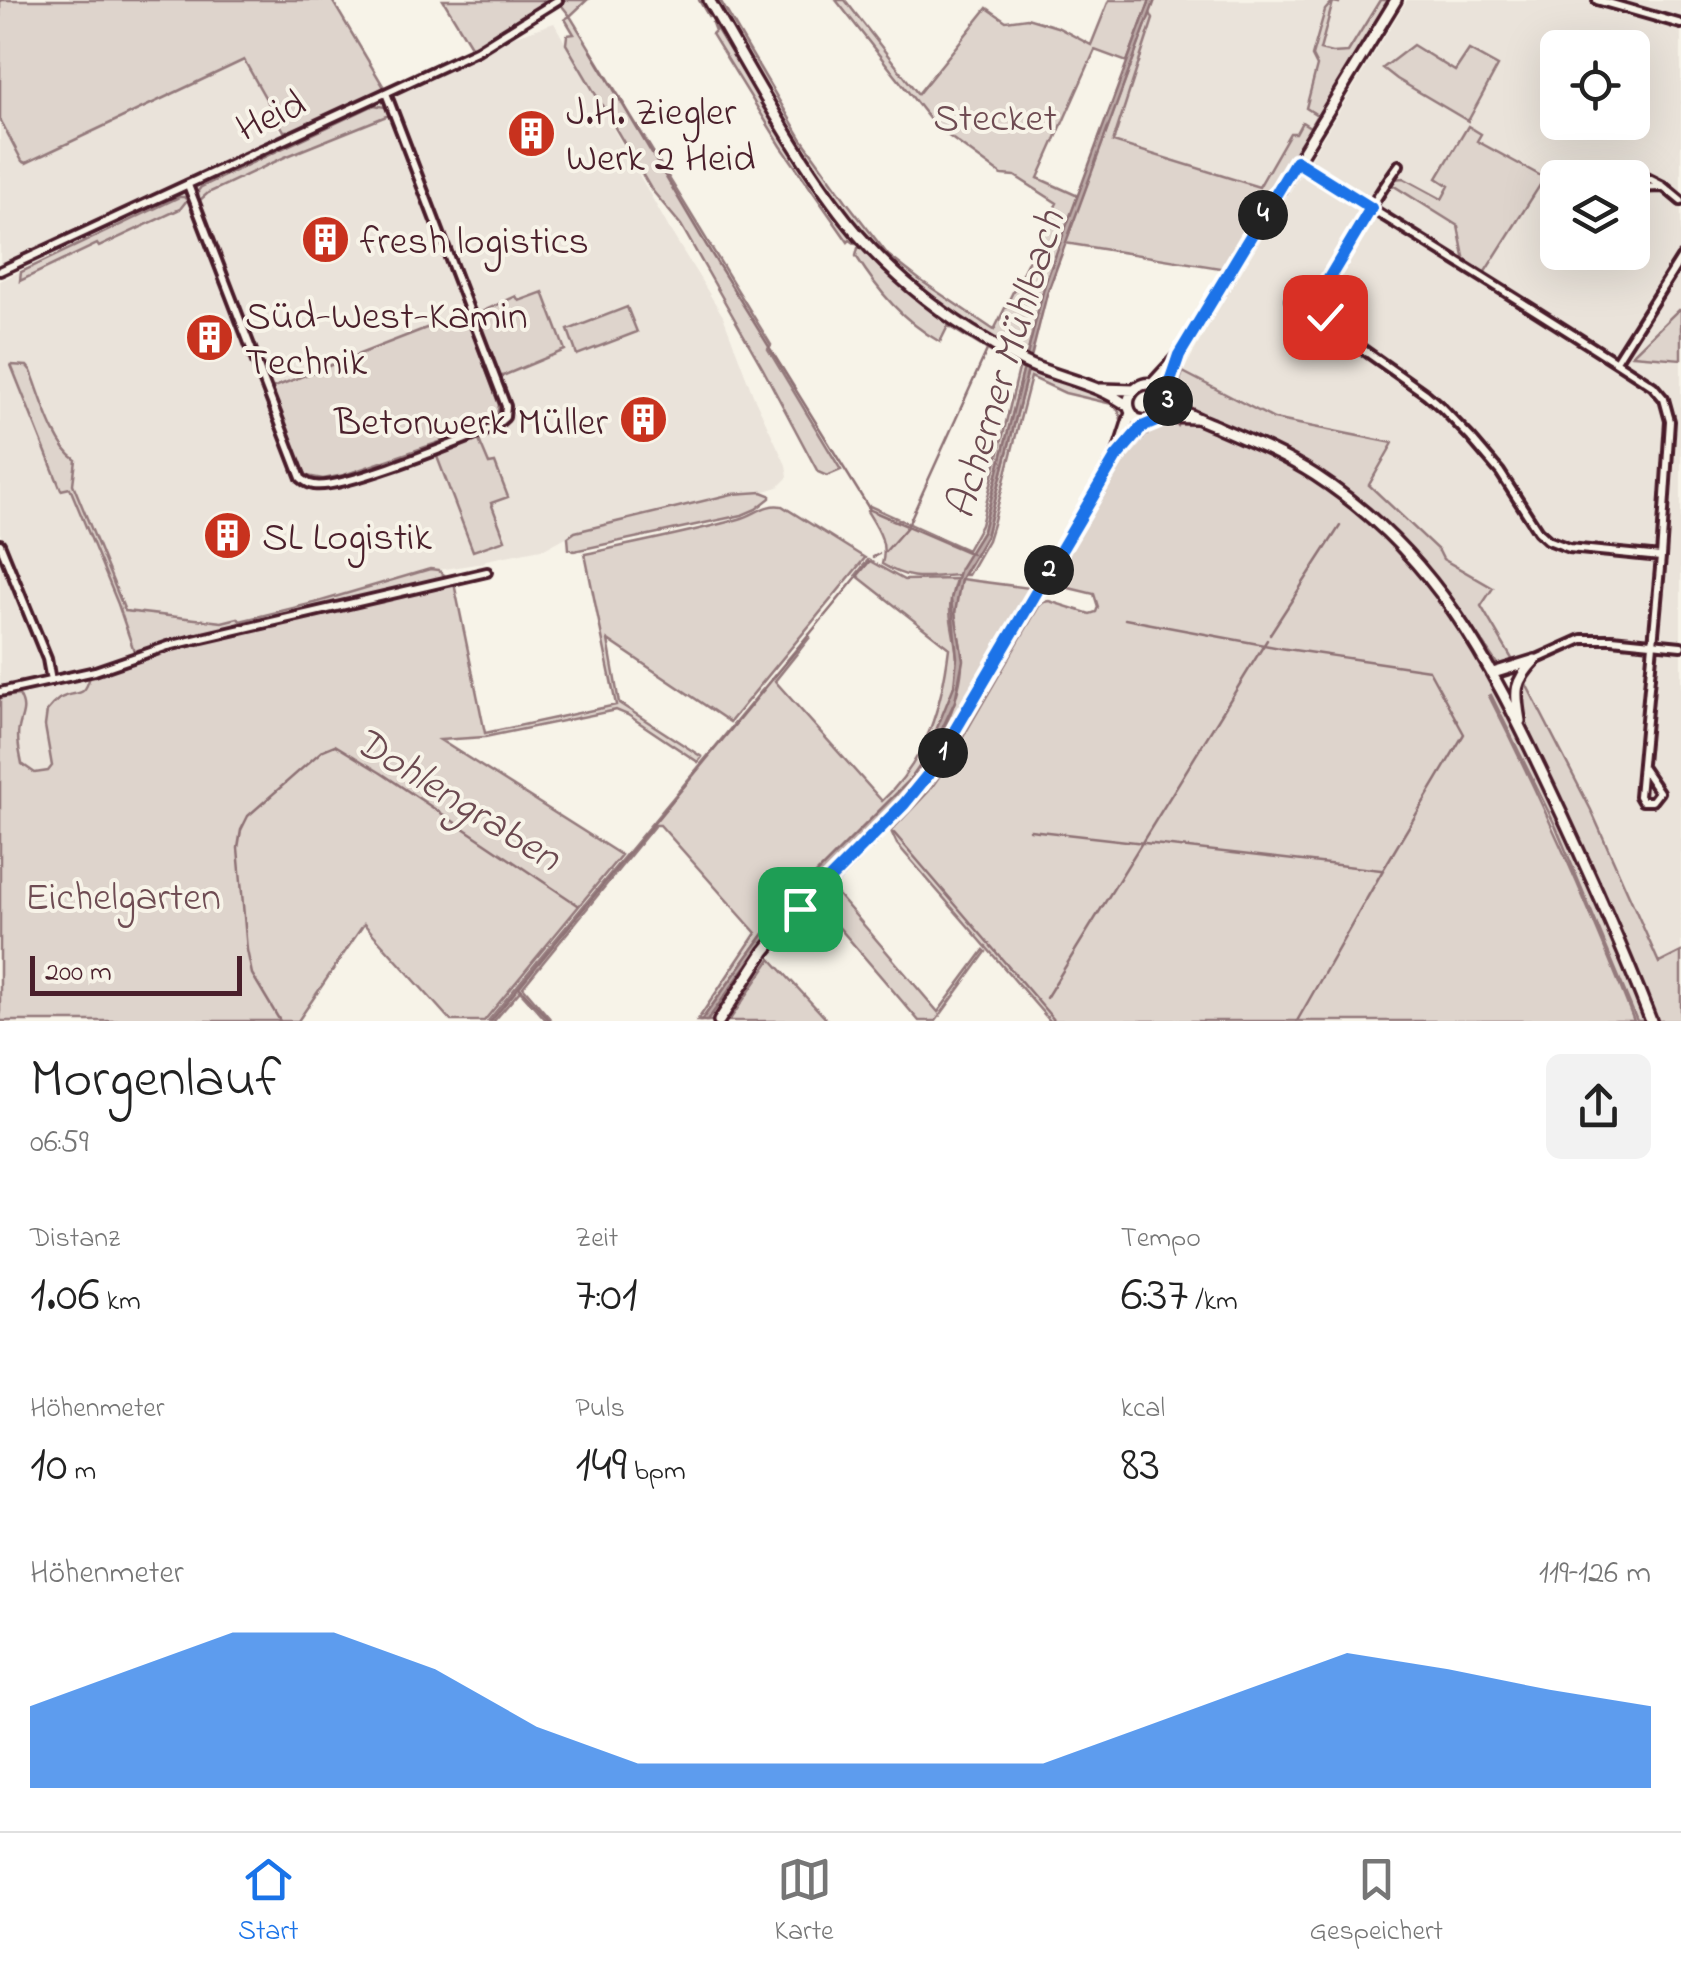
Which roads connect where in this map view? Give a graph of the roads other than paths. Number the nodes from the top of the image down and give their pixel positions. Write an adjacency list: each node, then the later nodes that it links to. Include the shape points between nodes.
1 (558, 0): 6 (street, Heid, via 476,51)
2 (709, 0): 22 (street, via 823,188 905,282 1018,358)
3 (1396, 0): 7 (street)
4 (1597, 0): 5 (street)
5 (1681, 24)
6 (386, 93): 10 (street, Heid); 10 (street, via 506,406 493,428 356,478 308,484)
7 (1296, 161): 14 (street); 19 (street)
8 (1399, 165): 14 (street)
9 (1650, 180): 11 (street)
10 (188, 185): 16 (street, Heid)
11 (1663, 186): 12 (street); 13 (street)
12 (1650, 187)
13 (1681, 201)
14 (1371, 208): 18 (street, via 1328,280); 20 (street)
15 (1681, 258): 20 (street)
16 (0, 271)
17 (1290, 300): 18 (street)
18 (1323, 307): 31 (street, via 1336,332 1426,394 1470,436 1548,540)
19 (1179, 355): 21 (street); 24 (street)
20 (1616, 361): 31 (street, via 1653,386 1668,409)
21 (1152, 384): 23 (street); 24 (street)
22 (1098, 388): 23 (street); 25 (street)
23 (1134, 390): 25 (street)
24 (1167, 396): 26 (street); 27 (street)
25 (1130, 410): 28 (street); 29 (street)
26 (1164, 417): 27 (street); 28 (street)
27 (1198, 418): 36 (street, via 1312,473 1366,514 1442,592)
28 (1148, 424): 29 (street)
29 (1116, 457): 43 (street, via 931,771 782,930)
30 (0, 544): 38 (street)
31 (1661, 556): 33 (street)
32 (487, 572): 38 (street, via 168,646)
33 (1652, 644): 34 (street); 35 (street, via 1582,639); 42 (street)
34 (1681, 646)
35 (1535, 660): 36 (street); 37 (street)
36 (1493, 673): 39 (street)
37 (1519, 676): 39 (street); 41 (street)
38 (51, 681): 40 (street)
39 (1499, 684): 41 (street)
40 (0, 692)
41 (1522, 732): 44 (street)
42 (1642, 767): 42 (street, via 1639,796 1652,801 1659,792)
43 (719, 1021)
44 (1651, 1021)

